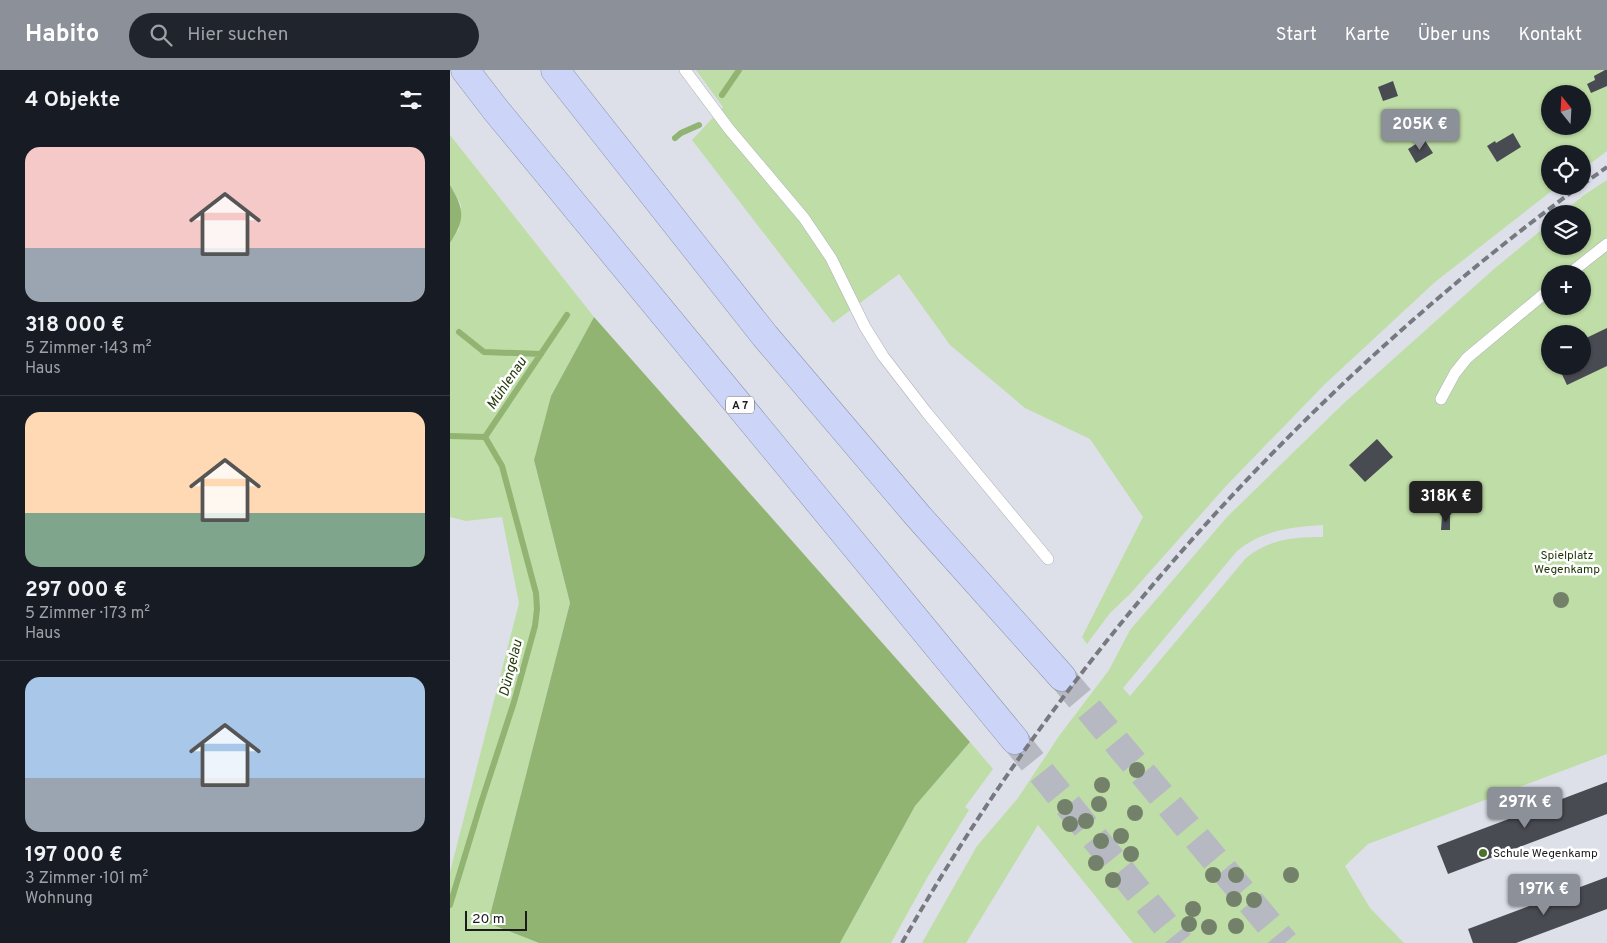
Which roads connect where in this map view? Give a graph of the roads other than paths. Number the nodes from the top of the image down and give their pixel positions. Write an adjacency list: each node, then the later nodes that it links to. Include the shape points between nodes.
1 (465, 70): 10 (highway, A 7)
2 (555, 70): 9 (highway, via 765,336 918,516)
3 (685, 70): 8 (lane, via 729,129 804,218 831,258 883,356)
4 (1607, 244): 5 (lane)
5 (1580, 265)
6 (1541, 296): 7 (lane, via 1467,358)
7 (1441, 400)
8 (1048, 559)
9 (1062, 677)
10 (1015, 740)

